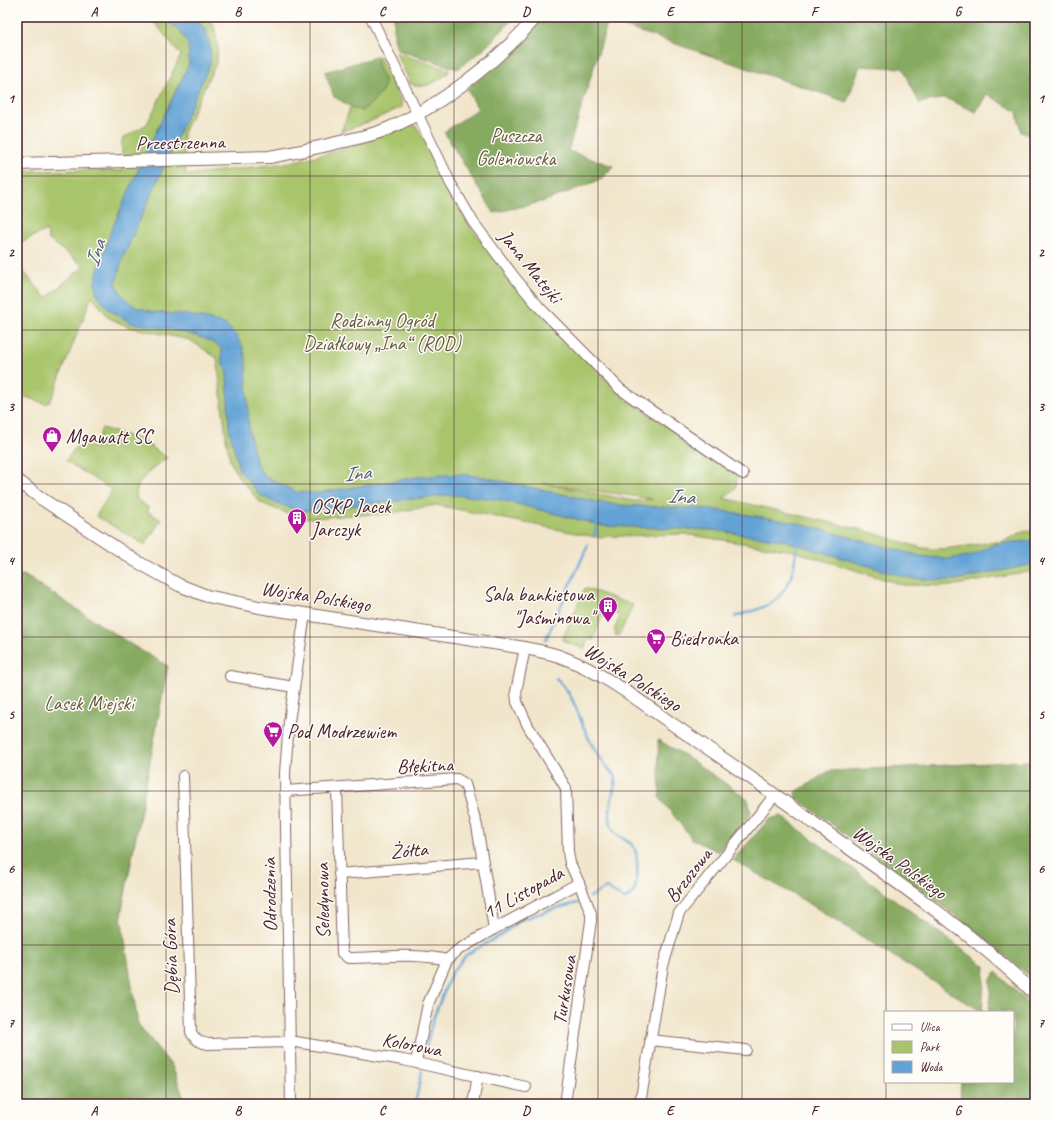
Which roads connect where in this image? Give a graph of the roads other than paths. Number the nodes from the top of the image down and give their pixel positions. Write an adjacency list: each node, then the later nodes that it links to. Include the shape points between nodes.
1 (371, 17): 3 (street, Jana Matejki)
2 (536, 17): 3 (street, Przestrzenna, via 493,59 468,79)
3 (416, 112): 4 (street, Przestrzenna, via 342,142 304,152 269,157); 5 (street, Jana Matejki, via 451,184 473,222 540,307 620,388)
4 (17, 164)
5 (743, 474)
6 (17, 480): 7 (street, Wojska Polskiego, via 91,532 179,586 207,596)
7 (305, 614): 8 (street, Wojska Polskiego); 10 (street, Odrodzenia)
8 (525, 648): 14 (street, Wojska Polskiego, via 563,658 599,674); 17 (street, 11 Listopada, via 516,692 517,702 528,726 566,788 568,852)
9 (230, 676): 10 (street)
10 (294, 686): 13 (street, Odrodzenia)
11 (183, 776): 22 (street, Dębia Góra, via 191,1032 199,1042 208,1044)
12 (337, 788): 13 (street, Błękitna); 15 (street, Błękitna, via 462,780 472,808); 16 (street, Seledynowa)
13 (285, 791): 22 (street, Odrodzenia)
14 (775, 795): 20 (street, Wojska Polskiego, via 959,929); 21 (street, Brzozowa, via 679,913 663,966)
15 (482, 862): 16 (street, Żółta); 18 (street, Błękitna)
16 (339, 874): 19 (street, Seledynowa, via 343,956 426,957)
17 (579, 884): 18 (street, 11 Listopada); 29 (street, Turkusowa, via 591,913 591,921)
18 (494, 929): 19 (street, 11 Listopada)
19 (446, 960): 24 (street, via 428,1004)
20 (1033, 989)
21 (650, 1040): 23 (street); 30 (street, Brzozowa)
22 (290, 1042): 24 (street, Kolorowa); 27 (street, Odrodzenia)
23 (746, 1050)
24 (416, 1062): 25 (street, Kolorowa)
25 (478, 1076): 26 (street, Kolorowa); 28 (street)
26 (526, 1087)
27 (291, 1104)
28 (473, 1104)
29 (564, 1104)
30 (640, 1104)

